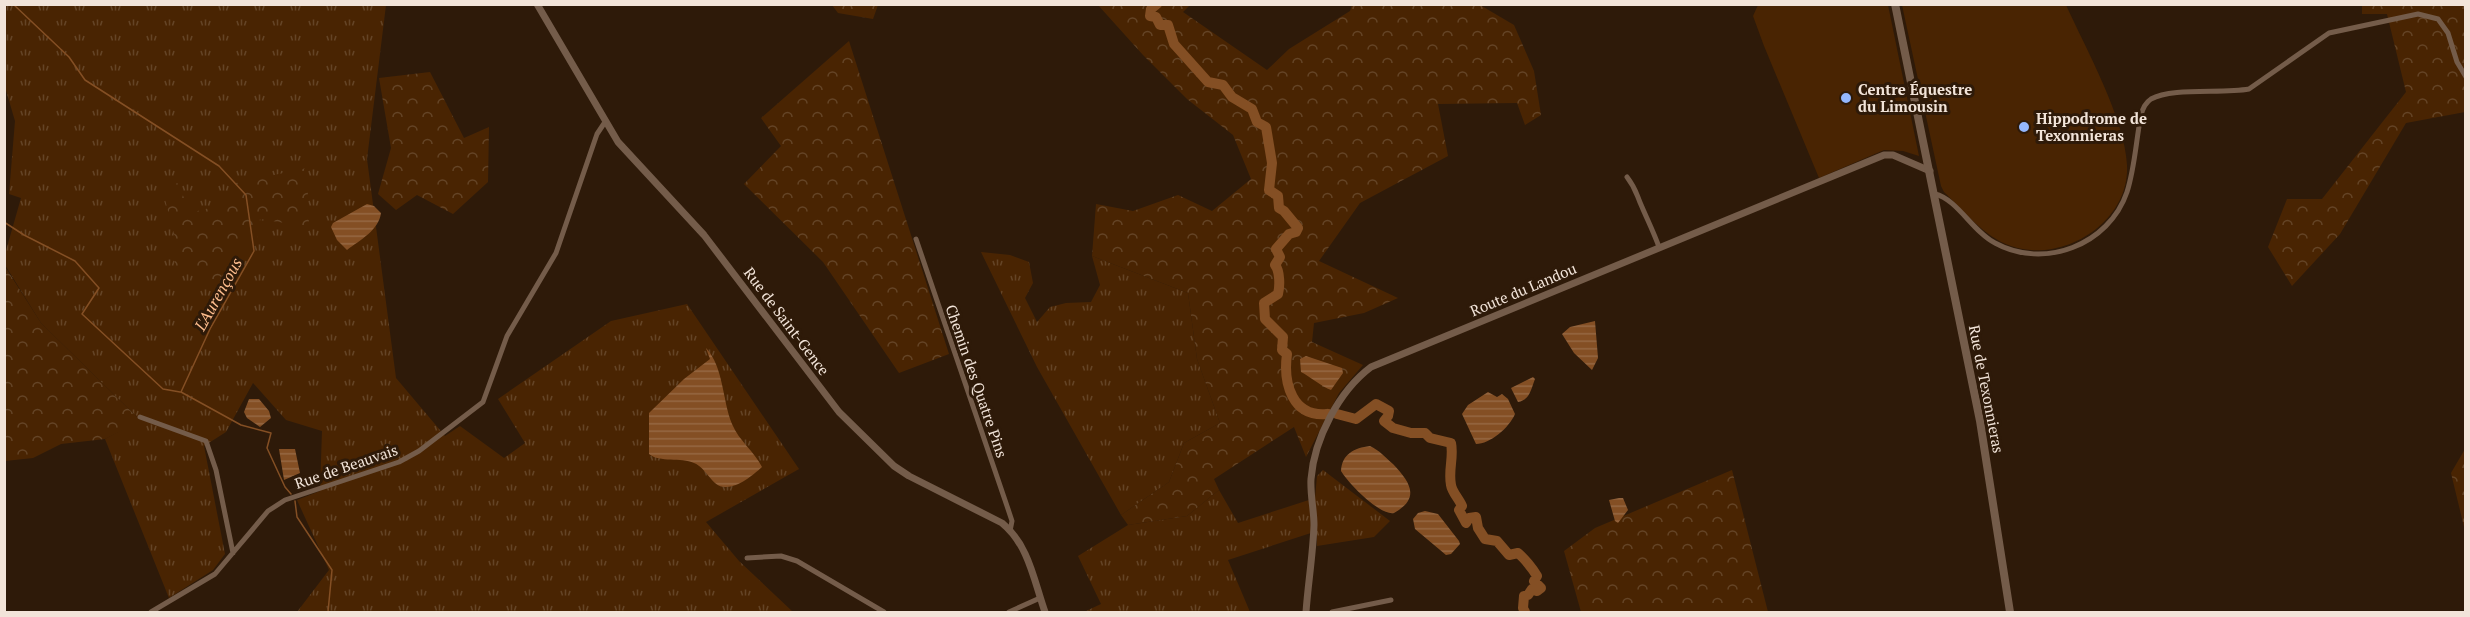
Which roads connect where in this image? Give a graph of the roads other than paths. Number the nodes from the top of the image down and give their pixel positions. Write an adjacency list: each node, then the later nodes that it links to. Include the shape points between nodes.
1 (537, 4): 4 (street, Rue de Saint-Gence)
2 (1895, 4): 5 (main road, Rue de Texonnieras)
3 (2466, 77): 7 (street, via 2438,19 2418,14 2329,33 2248,89 2153,98 2141,115 2127,191 2116,215 2095,236 2052,254 2025,254 1994,243 1947,199)
4 (605, 122): 11 (street, Rue de Saint-Gence, via 635,162 704,235 839,412 894,466); 12 (street, Rue de Beauvais, via 597,134 556,254 507,336 483,402 399,462 285,500 268,511)
5 (1930, 171): 7 (main road, Rue de Texonnieras); 9 (street, Route du Landou, via 1884,155)
6 (1627, 177): 9 (street, via 1637,189)
7 (1935, 194): 22 (main road, Rue de Texonnieras, via 1980,421)
8 (916, 239): 11 (street, Chemin des Quatre Pins, via 1008,506)
9 (1659, 248): 20 (street, Route du Landou, via 1371,367 1360,375 1335,410 1313,464 1314,525)
10 (140, 417): 12 (street, via 206,441)
11 (1010, 531): 14 (street, Rue de Saint-Gence, via 1023,550)
12 (233, 553): 16 (street, Rue de Beauvais, via 215,574)
13 (747, 558): 17 (street, via 782,556 797,561)
14 (1040, 598): 18 (street); 19 (street, Rue de Saint-Gence)
15 (1391, 600): 21 (street)
16 (151, 612)
17 (884, 612)
18 (1009, 612)
19 (1045, 612)
20 (1306, 612)
21 (1332, 612)
22 (2010, 612)

